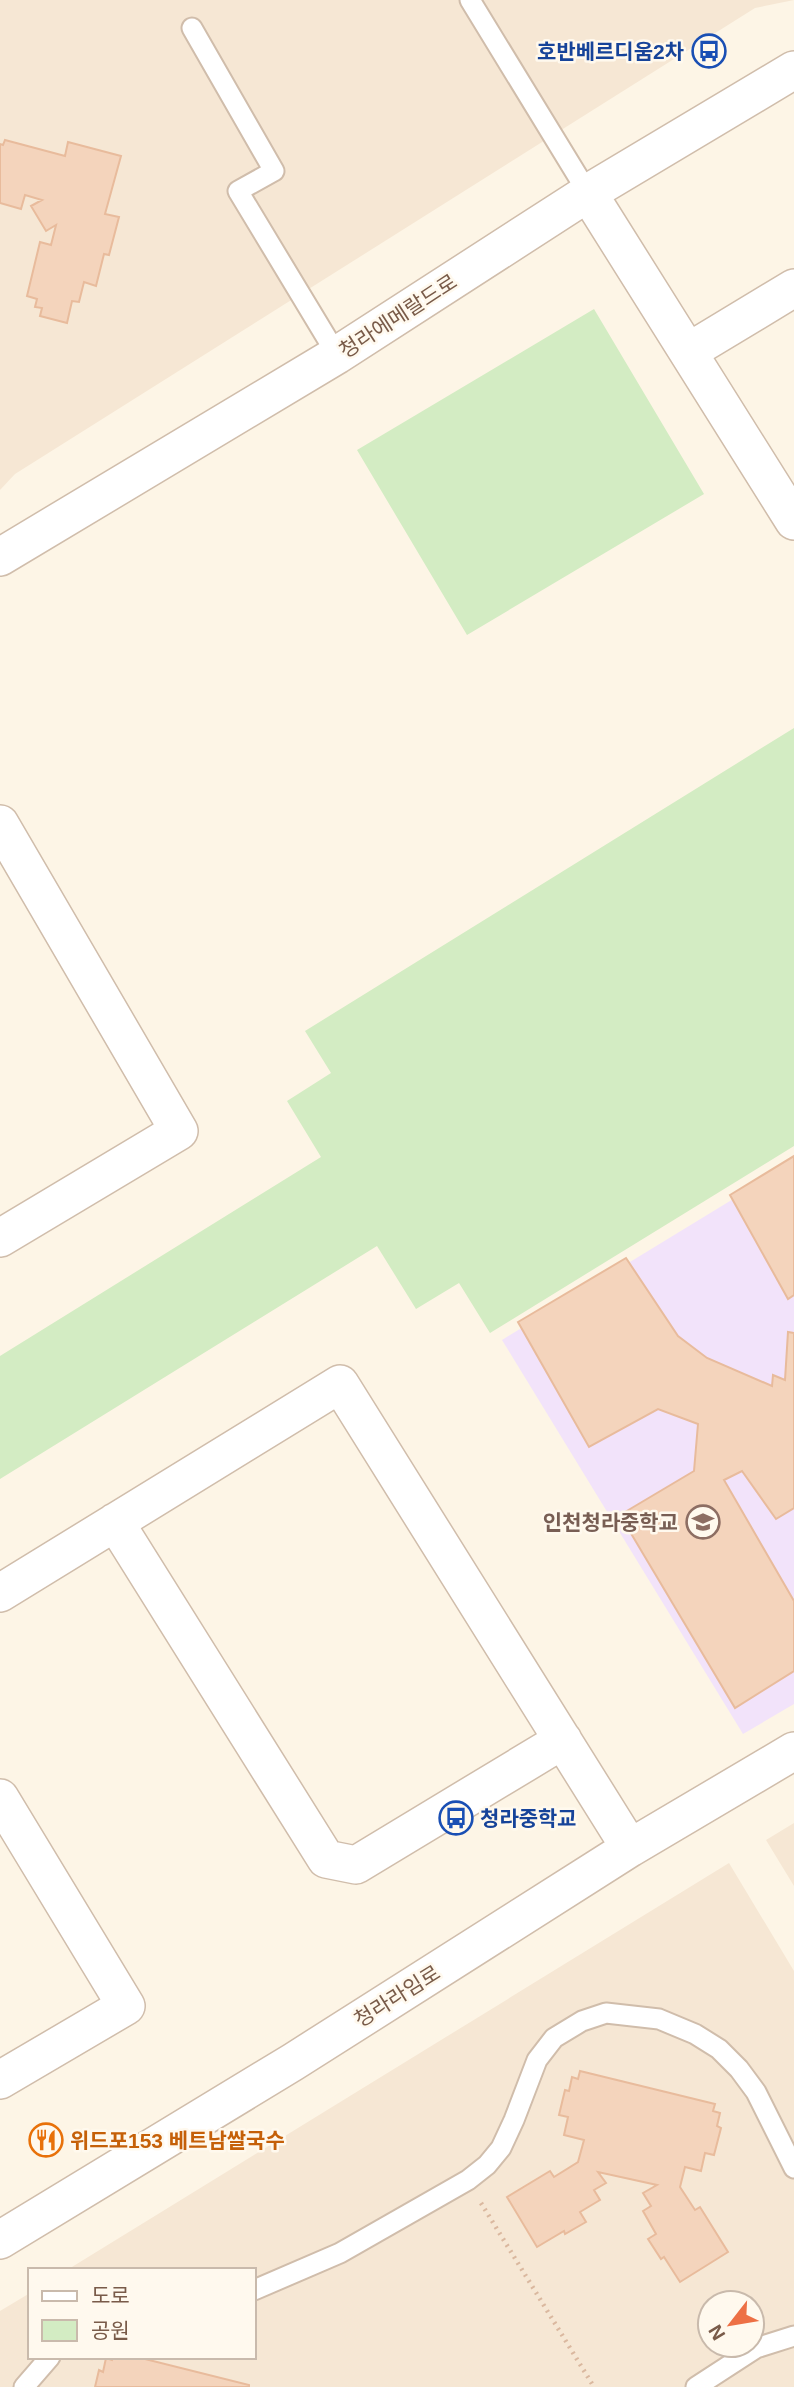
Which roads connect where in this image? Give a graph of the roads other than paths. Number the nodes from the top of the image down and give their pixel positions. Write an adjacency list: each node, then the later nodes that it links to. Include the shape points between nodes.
1 (470, 0): 4 (lane)
2 (192, 28): 7 (lane, via 274,171 238,191)
3 (794, 70): 4 (street, 청라에메랄드로)
4 (588, 193): 6 (street); 7 (street, 청라에메랄드로)
5 (794, 288): 6 (street)
6 (688, 352): 8 (street)
7 (337, 355): 9 (street, 청라에메랄드로)
8 (794, 520)
9 (0, 557)
10 (0, 824): 11 (street, via 179,1131)
11 (0, 1238)
12 (115, 1522): 13 (street); 14 (street, via 326,1859 356,1866); 14 (street, via 340,1384)
13 (0, 1593)
14 (563, 1740): 17 (street)
15 (794, 1751): 17 (street, 청라라임로)
16 (0, 1798): 18 (street, via 126,2006)
17 (631, 1849): 20 (street, 청라라임로)
18 (0, 2080)
19 (794, 2168): 21 (lane, via 756,2092 719,2049 659,2020 606,2013 554,2038 537,2060 500,2148 468,2180 340,2253)
20 (0, 2240)
21 (256, 2289)
22 (794, 2336): 25 (lane, via 756,2348)
23 (48, 2359): 24 (lane)
24 (24, 2387)
25 (696, 2387)

